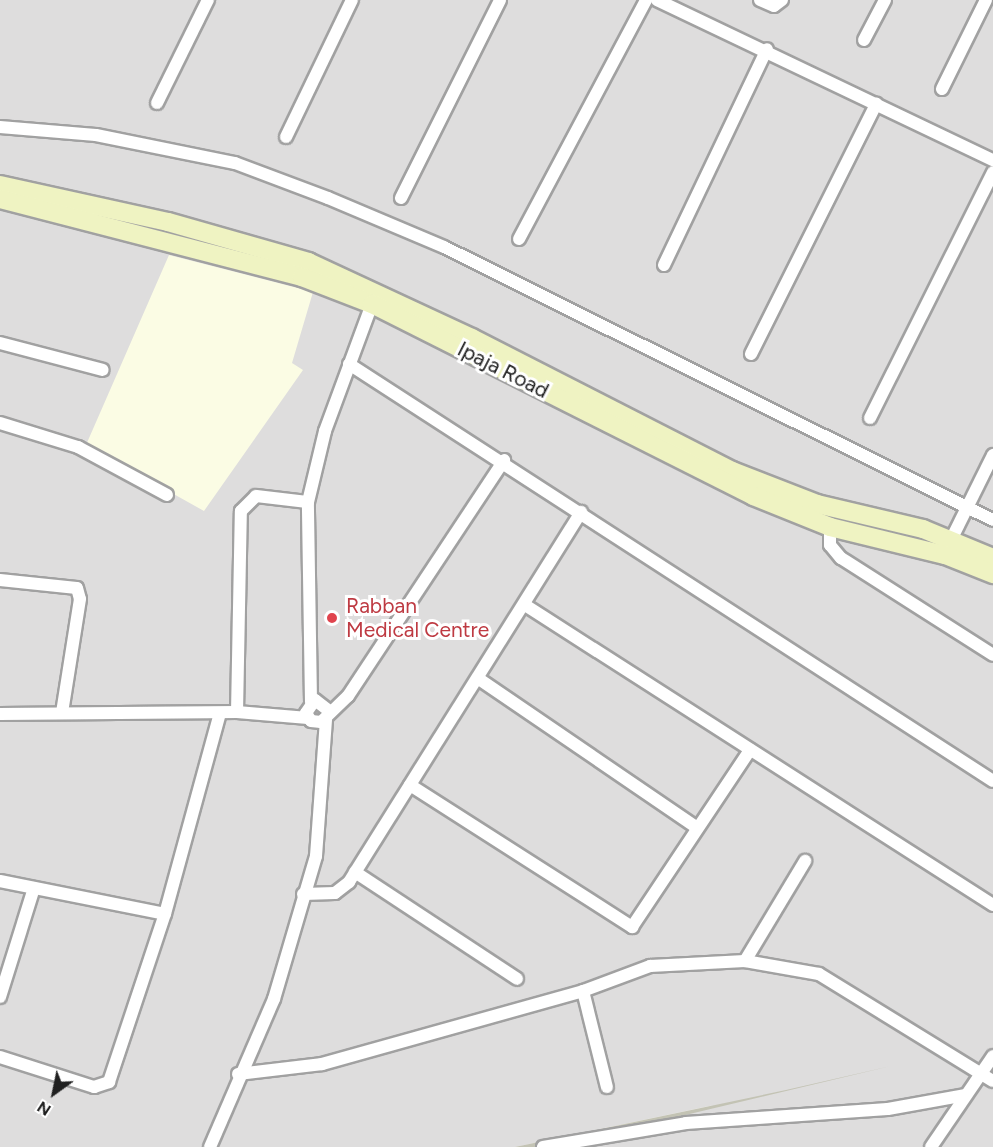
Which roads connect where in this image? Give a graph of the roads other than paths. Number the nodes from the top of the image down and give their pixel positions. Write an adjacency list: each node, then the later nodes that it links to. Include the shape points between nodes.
1 (208, 0): 13 (street)
2 (352, 0): 16 (street)
3 (500, 0): 20 (street)
4 (646, 0): 22 (street)
5 (657, 0): 11 (street)
6 (760, 0): 7 (street, via 774,6)
7 (782, 0)
8 (885, 0): 10 (street)
9 (986, 0): 12 (street)
10 (864, 40)
11 (767, 49): 14 (street); 24 (street)
12 (942, 88)
13 (157, 103)
14 (876, 104): 17 (street); 27 (street)
15 (0, 127): 36 (street, via 96,135 234,163 328,198 444,247)
16 (286, 137)
17 (993, 160)
18 (993, 172): 30 (street)
19 (0, 184): 23 (main road, Ipaja Road)
20 (401, 198)
21 (0, 199): 23 (main road, Ipaja Road)
22 (519, 239)
23 (250, 253): 25 (main road, Ipaja Road); 40 (main road, Ipaja Road, via 363,285 732,471 817,504)
24 (664, 265)
25 (372, 304): 28 (street); 39 (main road, Ipaja Road, via 753,496)
26 (0, 343): 29 (street)
27 (751, 354)
28 (349, 364): 33 (street); 35 (street)
29 (103, 370)
30 (870, 418)
31 (0, 423): 34 (street, via 78,447)
32 (993, 455): 36 (street)
33 (504, 460): 37 (street); 47 (street, via 348,696)
34 (167, 495)
35 (308, 502): 47 (street, via 313,666); 49 (street, via 256,496 241,511)
36 (965, 506): 38 (street); 40 (street)
37 (581, 512): 44 (street); 56 (street)
38 (993, 520)
39 (830, 526): 42 (main road, Ipaja Road, via 945,555); 45 (street, via 830,545 841,558)
40 (951, 540): 41 (main road, Ipaja Road)
41 (993, 558)
42 (993, 574)
43 (0, 580): 48 (street, via 77,588 80,599)
44 (525, 605): 46 (street); 54 (street)
45 (993, 655)
46 (479, 680): 57 (street); 58 (street)
47 (319, 707): 51 (street); 53 (street); 53 (street); 55 (street)
48 (62, 712): 50 (street); 52 (street)
49 (237, 712): 50 (street); 51 (street)
50 (220, 713): 65 (street)
51 (270, 713): 53 (street)
52 (0, 714)
53 (309, 719): 55 (street)
54 (750, 750): 58 (street); 64 (street)
55 (323, 761): 63 (street, via 321,828)
56 (993, 781)
57 (410, 785): 58 (street, via 632,927); 60 (street)
58 (696, 827)
59 (805, 861): 66 (street)
60 (355, 872): 63 (street, via 335,893); 67 (street)
61 (0, 881): 62 (street)
62 (34, 888): 65 (street); 69 (street)
63 (303, 894): 73 (street, via 274,999)
64 (993, 905)
65 (165, 914): 71 (street, via 109,1082 94,1087)
66 (745, 961): 68 (street, via 650,966); 72 (street, via 786,965 830,979)
67 (517, 979)
68 (583, 991): 73 (street, via 322,1064); 75 (street)
69 (0, 997)
70 (993, 1056): 72 (street)
71 (0, 1057)
72 (981, 1073): 74 (street); 76 (street)
73 (238, 1074): 77 (street)
74 (993, 1081)
75 (607, 1087)
76 (966, 1095): 78 (street, via 888,1109 686,1123); 79 (street)
77 (210, 1147)
78 (543, 1147)
79 (931, 1147)

